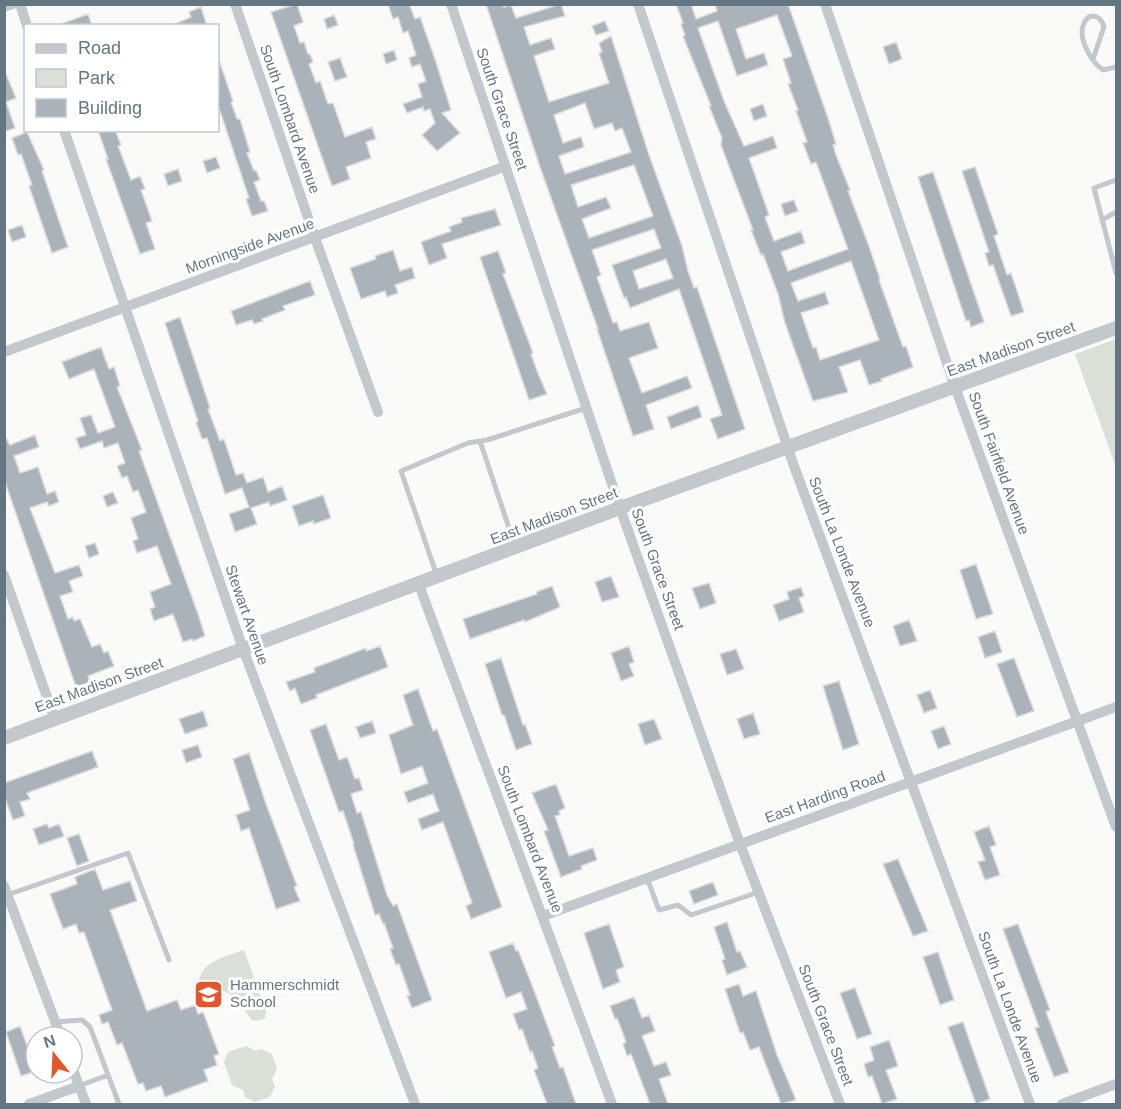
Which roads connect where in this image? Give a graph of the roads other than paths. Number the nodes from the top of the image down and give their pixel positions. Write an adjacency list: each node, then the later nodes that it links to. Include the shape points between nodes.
1 (13, 4): 7 (street)
2 (20, 4): 8 (street)
3 (235, 4): 16 (street, South Lombard Avenue)
4 (451, 4): 12 (street, South Grace Street)
5 (638, 4): 25 (street, South La Londe Avenue)
6 (825, 4): 21 (street, South Fairfield Avenue)
7 (4, 8)
8 (26, 24)
9 (1093, 58): 9 (lane, via 1082,29 1089,16 1098,16 1104,27); 10 (lane, via 1103,70)
10 (1116, 68)
11 (65, 132): 18 (street, Stewart Avenue)
12 (506, 166): 16 (street, Morningside Avenue); 22 (street, South Grace Street)
13 (1116, 180): 15 (lane, via 1094,188)
14 (1116, 212): 15 (lane)
15 (1102, 220): 17 (lane)
16 (315, 238): 18 (street, Morningside Avenue); 23 (street, South Lombard Avenue)
17 (1116, 273)
18 (125, 307): 20 (street, Morningside Avenue); 31 (street, Stewart Avenue)
19 (1116, 328): 21 (street, East Madison Street)
20 (4, 352)
21 (955, 387): 25 (street, East Madison Street); 34 (street, South Fairfield Avenue)
22 (586, 408): 24 (lane); 26 (street, South Grace Street)
23 (378, 412)
24 (480, 441): 27 (lane); 29 (lane, via 401,471)
25 (789, 448): 26 (street, East Madison Street); 36 (street, South La Londe Avenue)
26 (620, 508): 27 (street, East Madison Street); 38 (street, South Grace Street)
27 (515, 548): 29 (street, East Madison Street)
28 (4, 575): 33 (street)
29 (438, 578): 30 (street, East Madison Street)
30 (419, 585): 31 (street, East Madison Street); 42 (street, South Lombard Avenue)
31 (243, 649): 33 (street, East Madison Street); 52 (street, Stewart Avenue)
32 (1116, 707): 34 (street, East Harding Road)
33 (55, 720): 35 (street, East Madison Street)
34 (1078, 721): 36 (street, East Harding Road); 37 (street, South Fairfield Avenue)
35 (4, 738)
36 (912, 782): 38 (street, East Harding Road); 55 (street, South La Londe Avenue)
37 (1116, 827)
38 (740, 844): 39 (street, East Harding Road); 41 (street, South Grace Street)
39 (646, 878): 41 (lane, via 658,910 678,906 691,915); 42 (street, East Harding Road)
40 (6, 890): 43 (lane, via 128,853); 44 (street)
41 (759, 892): 54 (street, South Grace Street)
42 (543, 916): 53 (street, South Lombard Avenue)
43 (169, 960)
44 (55, 1022): 45 (street); 46 (lane, via 82,1020 90,1027)
45 (56, 1025)
46 (108, 1075): 48 (lane); 51 (lane)
47 (1116, 1084): 56 (street)
48 (79, 1086): 49 (street); 50 (street)
49 (29, 1104)
50 (86, 1104)
51 (119, 1104)
52 (415, 1104)
53 (612, 1104)
54 (840, 1104)
55 (1030, 1104)
56 (1062, 1104)

